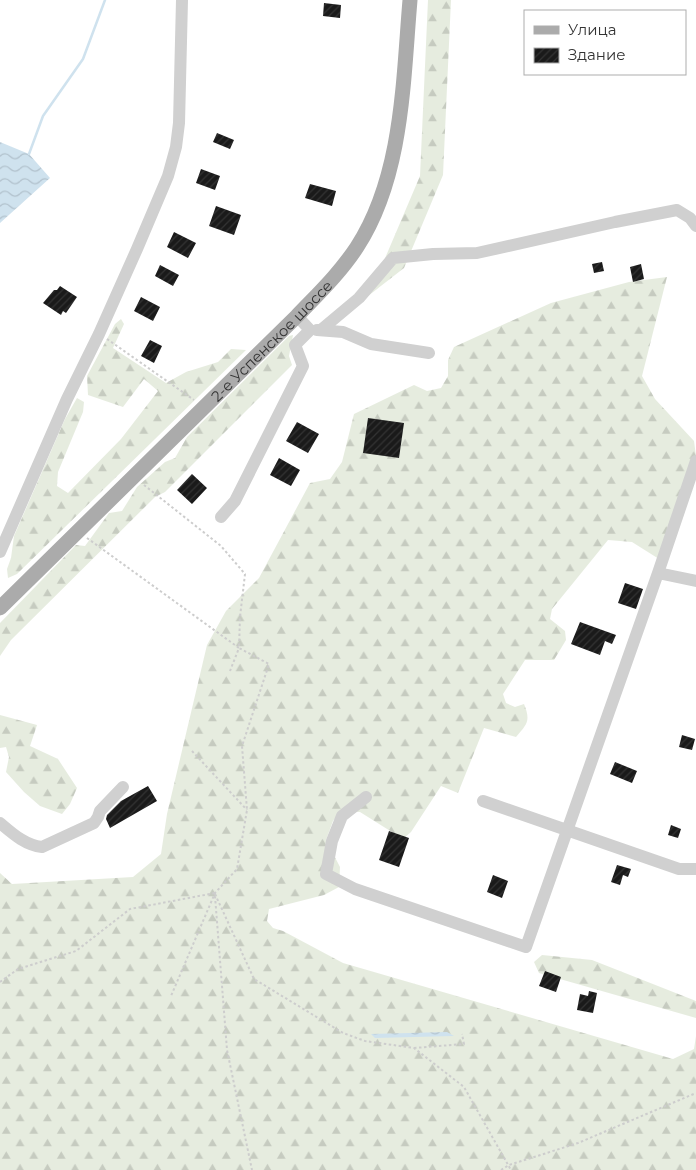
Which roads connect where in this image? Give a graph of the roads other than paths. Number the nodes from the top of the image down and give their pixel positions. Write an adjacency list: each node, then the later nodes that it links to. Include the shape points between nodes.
1 (182, 0): 9 (street, via 179,123 174,155 164,186)
2 (410, 0): 4 (main road, 2-е Успенское шоссе, via 398,126 382,195 351,256)
3 (696, 226): 5 (street, via 677,210 477,253 393,258 359,298)
4 (297, 316): 5 (street); 12 (main road, 2-е Успенское шоссе)
5 (316, 330): 6 (street, via 343,332 371,344); 8 (street, via 294,344 303,366 235,501)
6 (429, 353)
7 (696, 460): 10 (street)
8 (221, 517)
9 (0, 552)
10 (658, 573): 11 (street); 18 (street)
11 (696, 581)
12 (6, 599): 13 (main road, 2-е Успенское шоссе)
13 (0, 608)
14 (123, 787): 17 (street, via 100,811 94,823 42,847 22,841)
15 (366, 797): 18 (street, via 342,816 332,841 326,874 355,889 526,947)
16 (483, 801): 18 (street)
17 (0, 823)
18 (568, 830): 19 (street, via 679,869)
19 (696, 869)

